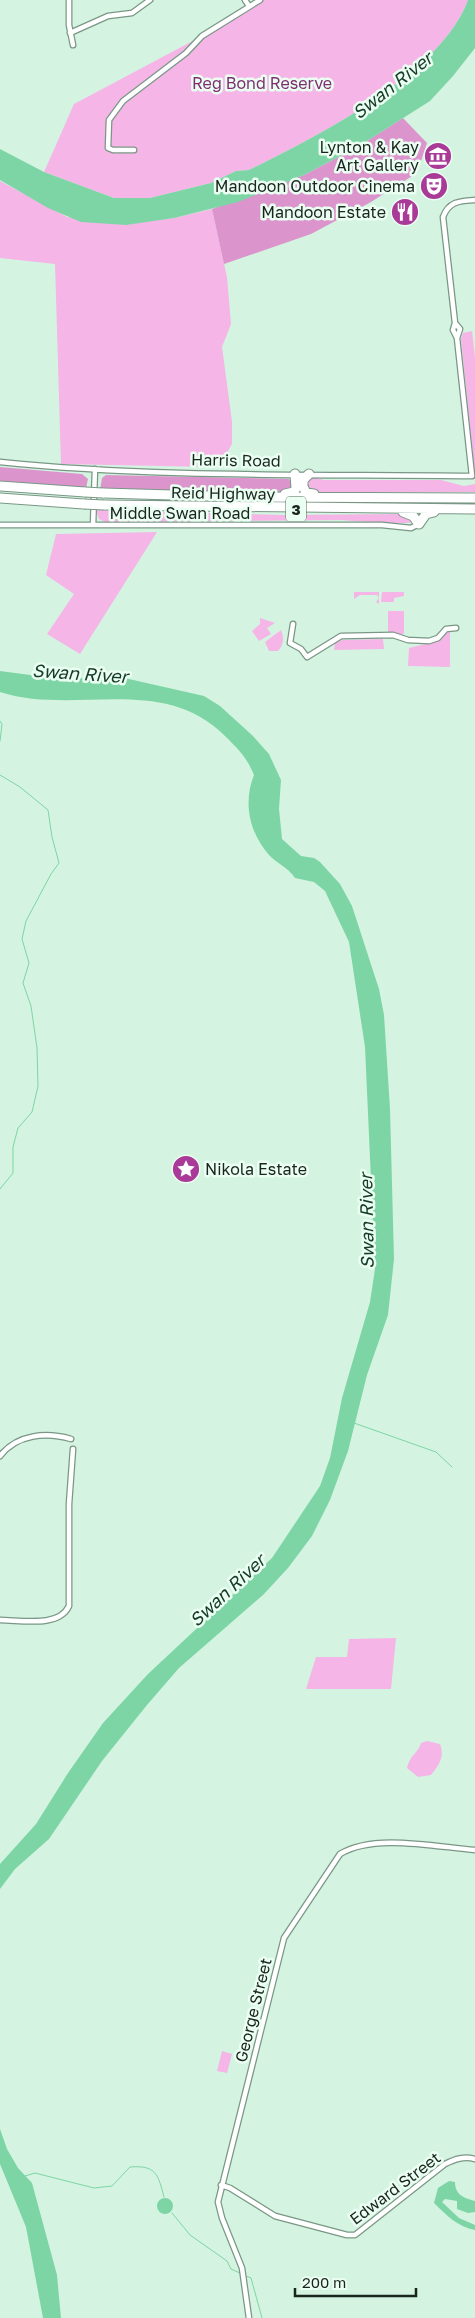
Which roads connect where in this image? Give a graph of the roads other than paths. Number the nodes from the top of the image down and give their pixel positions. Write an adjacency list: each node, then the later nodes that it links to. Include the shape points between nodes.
1 (69, 0): 6 (street)
2 (150, 0): 6 (street, via 132,12 108,16)
3 (245, 0): 5 (street)
4 (260, 0): 5 (street)
5 (249, 6): 8 (street, via 202,36 186,53 123,101 109,120 108,148)
6 (70, 33): 7 (street)
7 (73, 45)
8 (134, 150)
9 (475, 200): 13 (street, Harris Road, via 455,202 443,217 455,322 453,330 458,338 472,476)
10 (0, 462): 11 (street, Harris Road)
11 (95, 469): 12 (street, Harris Road); 24 (street)
12 (294, 474): 13 (street, Harris Road); 15 (highway, via 297,484 294,492)
13 (309, 474): 16 (highway, via 302,486 306,493)
14 (0, 486): 15 (highway, Reid Highway / 3, bridge)
15 (242, 497): 16 (highway, Reid Highway / 3)
16 (349, 497): 18 (highway, Reid Highway / 3)
17 (0, 498): 19 (highway, Reid Highway / 3, bridge, via 104,505)
18 (475, 498)
19 (377, 509): 20 (highway, Reid Highway / 3); 22 (highway, via 407,513)
20 (459, 510): 21 (highway, Reid Highway / 3); 22 (highway, via 429,512)
21 (475, 510)
22 (419, 524): 24 (street, Middle Swan Road, via 412,528 382,524)
23 (0, 525): 24 (street, Middle Swan Road)
24 (94, 525)
25 (293, 624): 26 (street, via 290,643 307,657 341,636 393,635 429,641 446,630)
26 (456, 628)
27 (71, 1439): 29 (street, via 27,1437 13,1442)
28 (73, 1449): 30 (street, via 69,1504 69,1606 66,1613 53,1620)
29 (0, 1456)
30 (0, 1620)
31 (475, 1850): 33 (street, George Street, via 368,1843 340,1854 284,1938)
32 (475, 2159): 33 (street, Edward Street, via 456,2159 445,2164 355,2235 275,2216)
33 (222, 2185): 34 (street, George Street, via 219,2210 242,2268)
34 (249, 2318)

